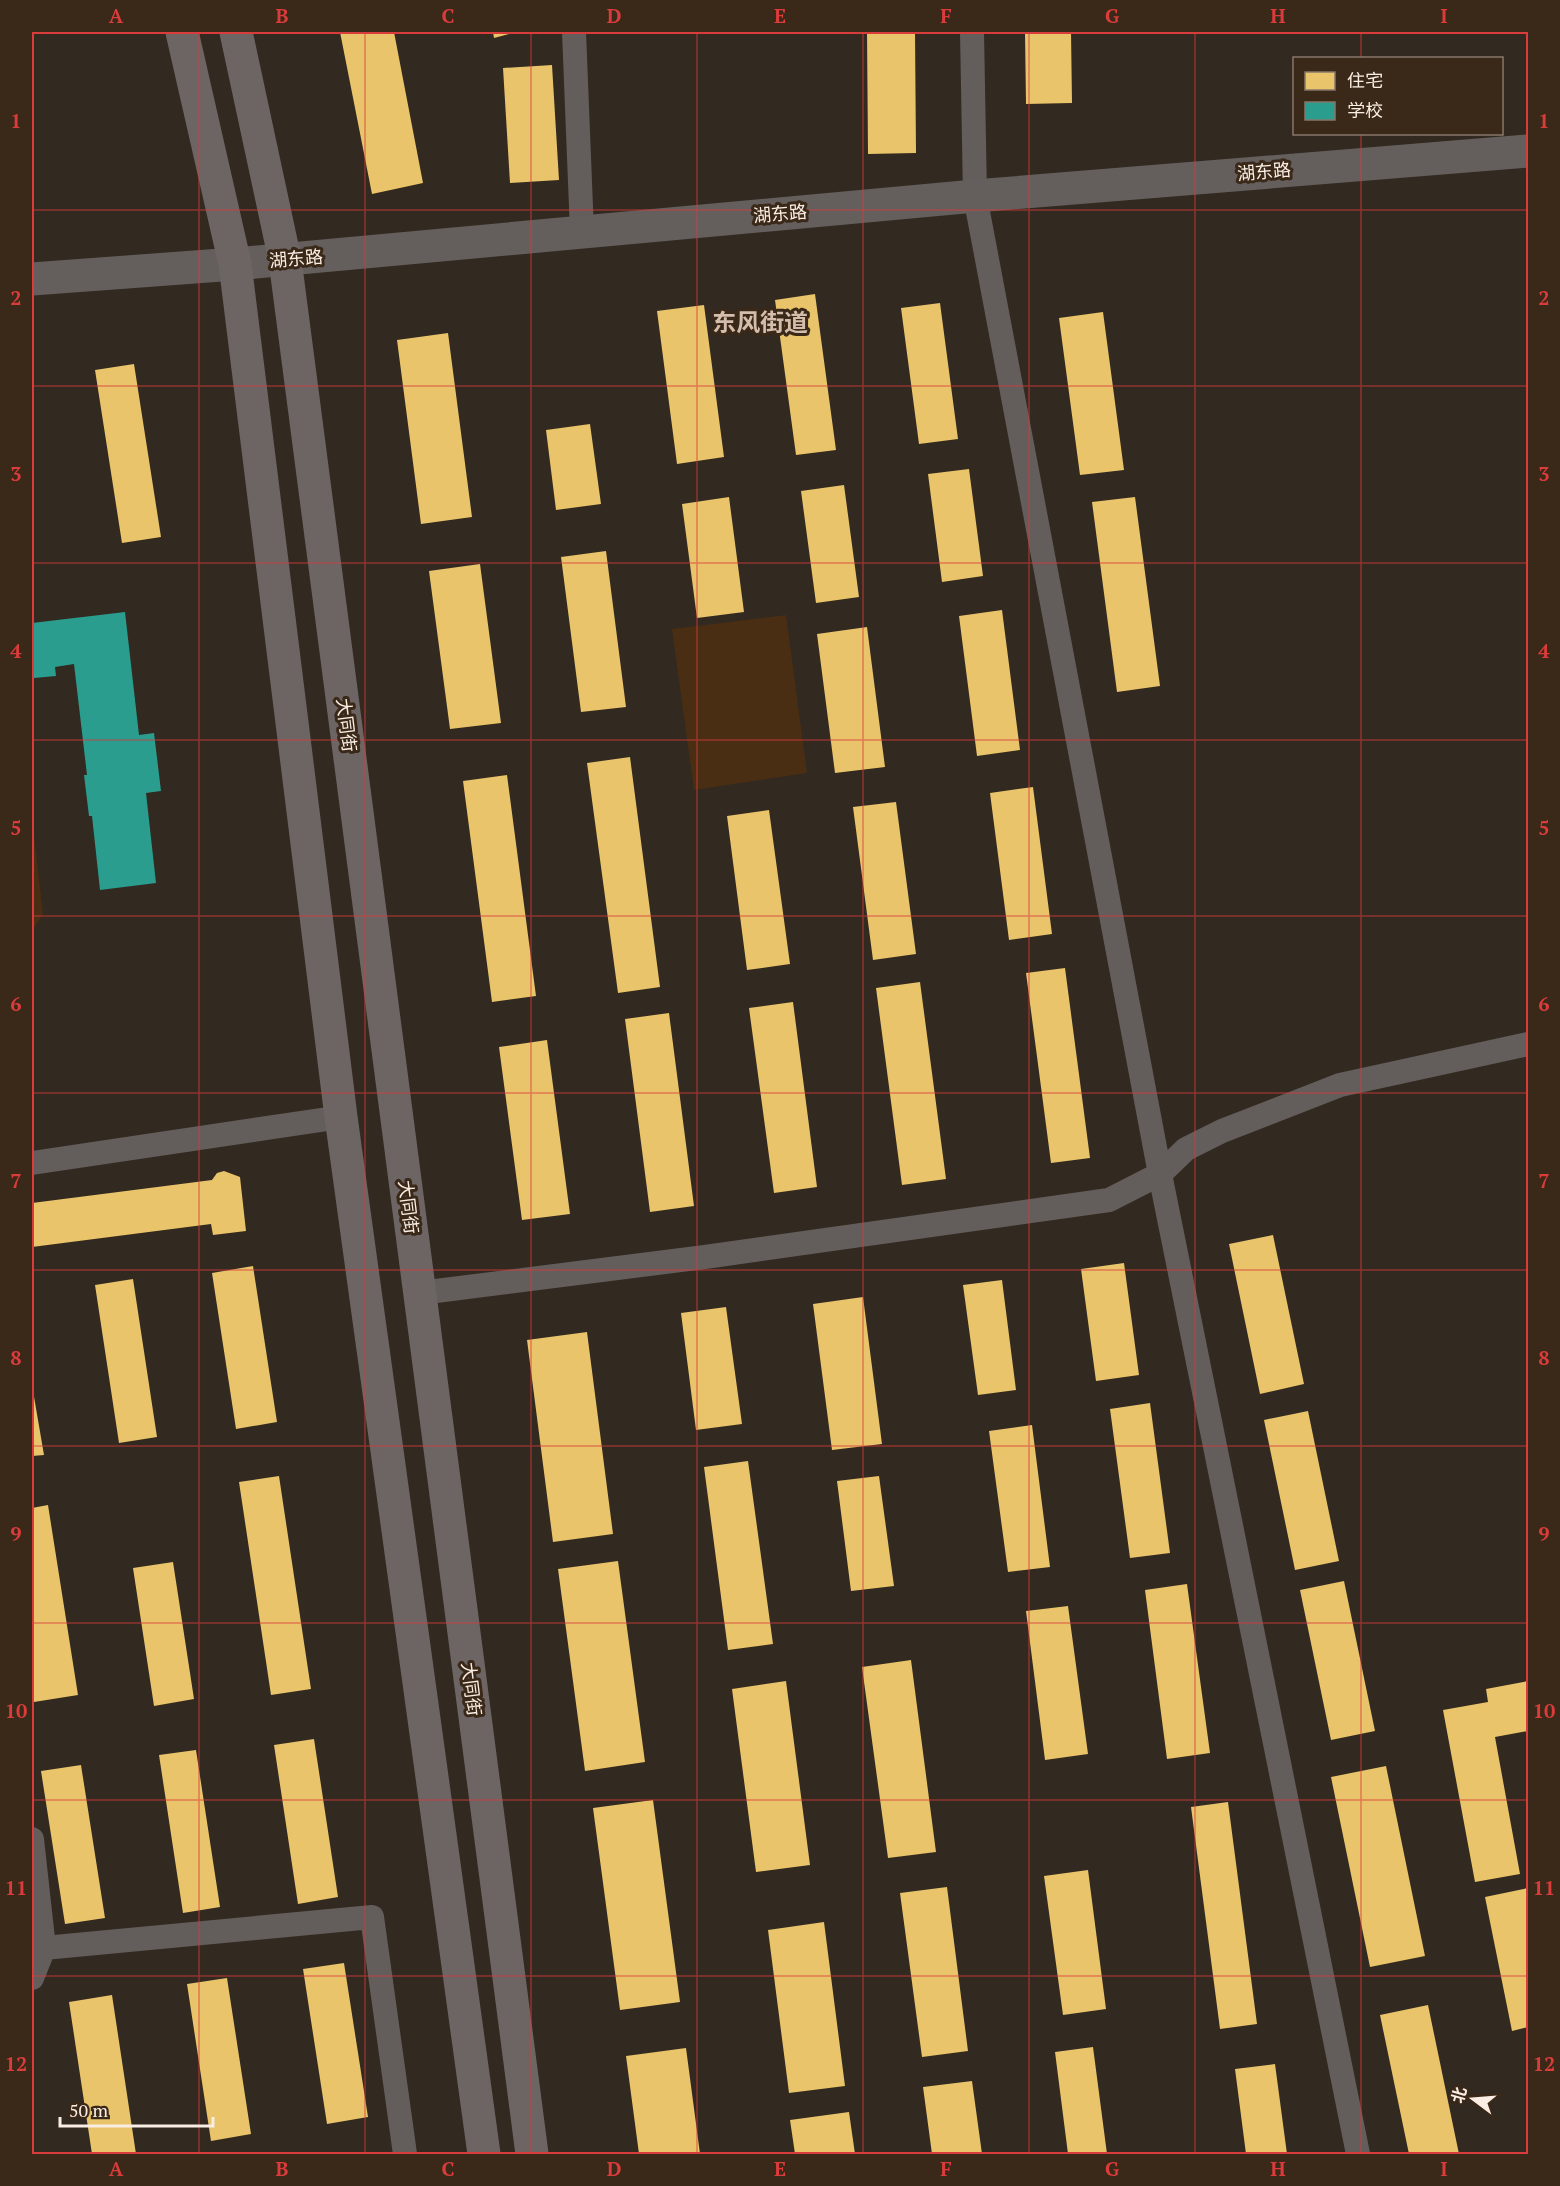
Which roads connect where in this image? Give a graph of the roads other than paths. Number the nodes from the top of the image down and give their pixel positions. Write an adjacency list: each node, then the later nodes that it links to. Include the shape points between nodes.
1 (182, 32): 9 (main road)
2 (236, 32): 8 (main road, 大同街)
3 (574, 32): 7 (street)
4 (972, 32): 6 (street)
5 (1528, 151): 6 (street, 湖东路)
6 (975, 196): 7 (street, 湖东路); 14 (street)
7 (582, 232): 8 (street, 湖东路)
8 (285, 260): 9 (street, 湖东路); 15 (main road, 大同街)
9 (235, 264): 10 (street, 湖东路); 12 (main road)
10 (32, 279)
11 (1528, 1044): 14 (street, via 1340,1085 1186,1149)
12 (341, 1116): 13 (street); 20 (main road)
13 (32, 1163)
14 (1160, 1174): 15 (street, via 1109,1200); 22 (street)
15 (420, 1293): 21 (main road, 大同街)
16 (32, 1839): 17 (street)
17 (44, 1948): 18 (street); 19 (street, via 372,1917)
18 (32, 1978)
19 (405, 2154)
20 (484, 2154)
21 (532, 2154)
22 (1358, 2154)

